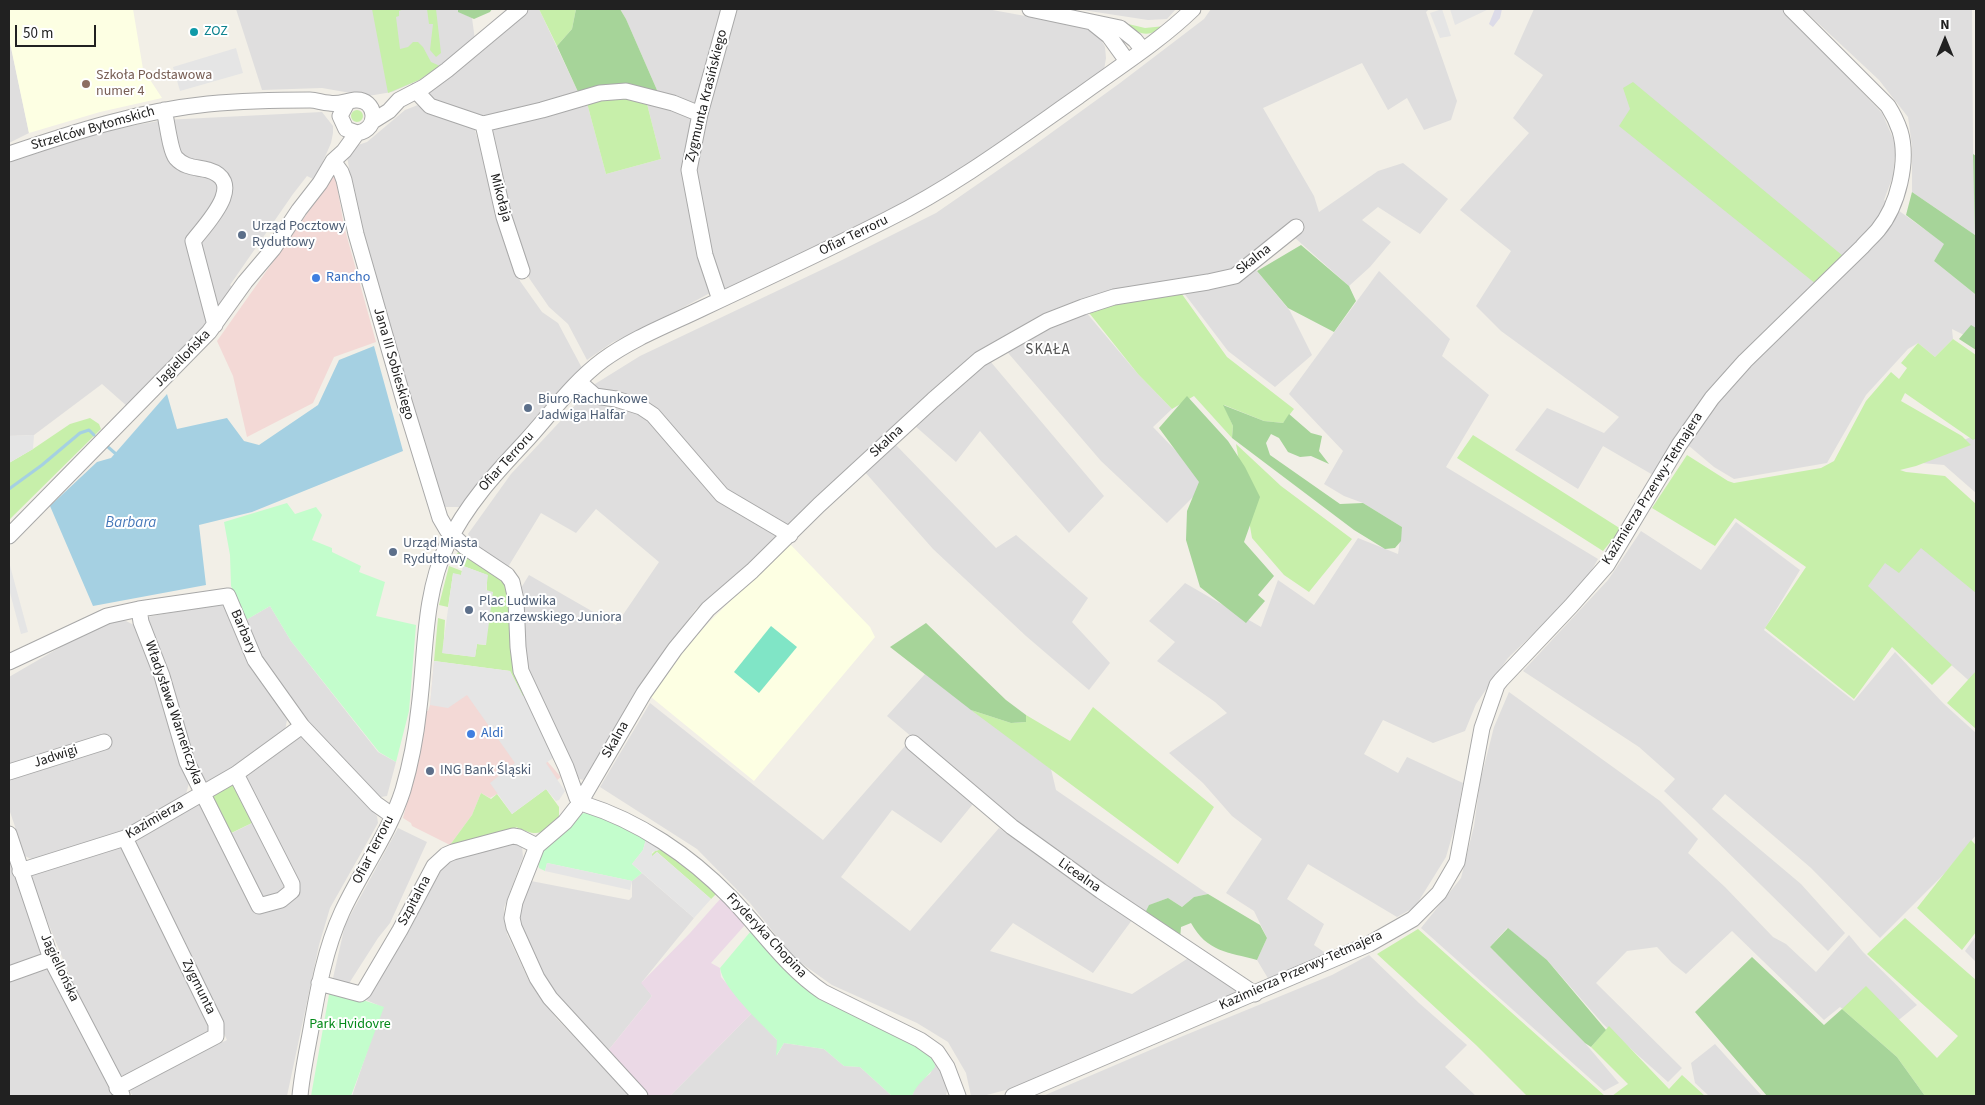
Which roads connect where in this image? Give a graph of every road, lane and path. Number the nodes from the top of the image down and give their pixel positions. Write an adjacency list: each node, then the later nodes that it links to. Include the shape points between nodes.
1 (520, 9): 9 (street)
2 (729, 9): 13 (street, Zygmunta Krasińskiego)
3 (1030, 9): 6 (street)
4 (1193, 9): 7 (street, Ofiar Terroru)
5 (1791, 9): 44 (street, Kazimierza Przerwy-Tetmajera, via 1888,106 1895,118 1902,154 1900,182 1892,207 1879,229 1745,361 1712,398 1679,445 1607,564 1497,685 1482,728 1457,862 1439,893 1412,919 1369,944)
6 (1089, 21): 7 (street, via 1120,28); 8 (street, via 1109,36)
7 (1143, 50): 8 (street, Ofiar Terroru)
8 (1127, 61): 21 (street, Ofiar Terroru, via 942,190)
9 (416, 91): 10 (street); 16 (street, via 430,106)
10 (399, 100): 11 (street); 15 (street)
11 (367, 104): 14 (street, via 359,100); 15 (street)
12 (164, 110): 14 (street, Strzelców Bytomskich, via 210,104 310,100 328,104); 17 (street, Strzelców Bytomskich); 22 (street, via 174,156 184,165 210,171 226,186 222,202 193,241)
13 (700, 114): 16 (street, via 674,103 626,91 600,93); 21 (street, Zygmunta Krasińskiego, via 689,170 705,255)
14 (347, 120): 15 (street, via 369,128); 18 (street, Jagiellońska)
15 (373, 121)
16 (483, 124): 20 (street, Mikołaja, via 504,217)
17 (9, 154)
18 (333, 161): 22 (street, Jagiellońska, via 273,249); 24 (street, Jana III Sobieskiego, via 344,180 364,262 435,504 443,524)
19 (1296, 227): 25 (street, Skalna, via 1235,276 1114,297 1047,321 1002,345 980,359 932,400)
20 (522, 270)
21 (720, 300): 23 (street, Ofiar Terroru, via 619,350)
22 (215, 325): 26 (street, Jagiellońska)
23 (579, 382): 24 (street, Ofiar Terroru, via 495,473); 25 (street, via 594,396 641,407 653,415 722,495)
24 (452, 535): 35 (street, via 512,582 522,672); 36 (street, Ofiar Terroru, via 432,588 413,750)
25 (790, 535): 35 (street, Skalna, via 708,609 675,649 634,709)
26 (9, 536)
27 (139, 609): 28 (street, Barbary, via 96,620); 29 (street, Barbary, via 228,596 255,660); 34 (street, Władysława Warneńczyka, via 187,762)
28 (9, 662)
29 (302, 726): 33 (street, Kazimierza); 36 (street, Barbary, via 376,804)
30 (104, 742): 32 (street, Jadwigi)
31 (914, 743): 44 (street, Licealna, via 1012,827)
32 (9, 772)
33 (236, 774): 34 (street, Kazimierza); 34 (street, Władysława Warneńczyka, via 292,884 292,891 281,900 259,906)
34 (201, 793): 38 (street, Kazimierza)
35 (580, 803): 39 (street, via 565,822); 48 (street, Fryderyka Chopina, via 625,819 700,869 808,982 937,1052 948,1067)
36 (393, 816): 43 (street, Ofiar Terroru, via 341,915)
37 (9, 834): 40 (street, Jagiellońska)
38 (125, 838): 40 (street, Kazimierza); 45 (street, Zygmunta, via 216,1024 216,1036)
39 (537, 846): 43 (street, Szpitalna, via 513,836 446,855 434,866 364,991 352,993); 47 (street, via 512,911 517,938 550,998)
40 (20, 871): 41 (street, Jagiellońska)
41 (51, 959): 42 (street); 45 (street, Jagiellońska)
42 (9, 974)
43 (319, 983): 46 (street, Ofiar Terroru)
44 (1255, 994): 49 (street, Kazimierza Przerwy-Tetmajera)
45 (120, 1092)
46 (300, 1096)
47 (640, 1096)
48 (958, 1096)
49 (1013, 1096)

